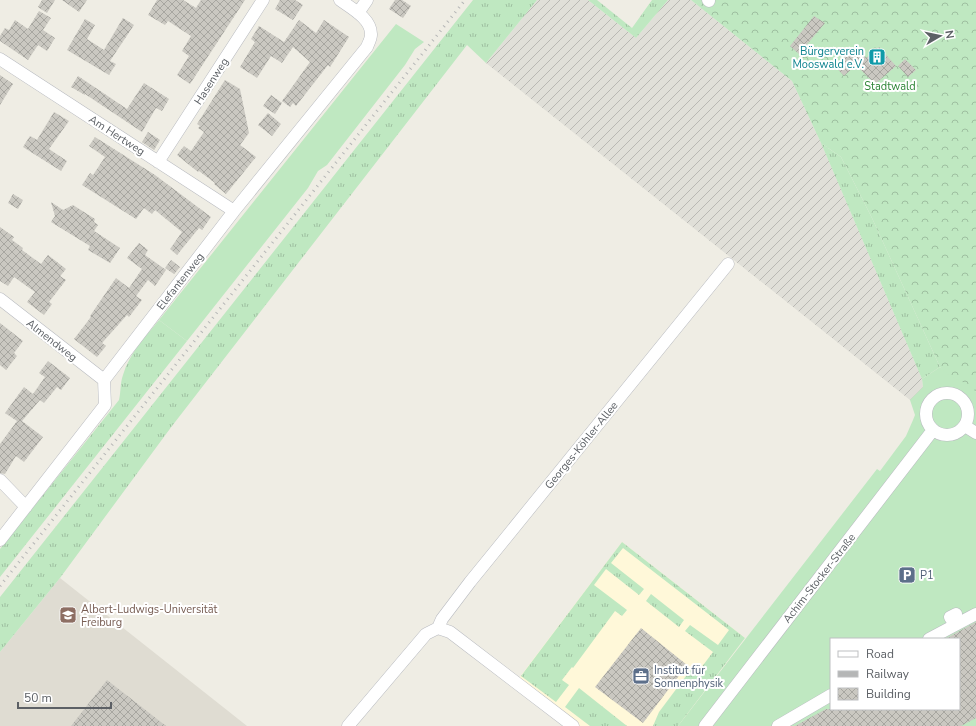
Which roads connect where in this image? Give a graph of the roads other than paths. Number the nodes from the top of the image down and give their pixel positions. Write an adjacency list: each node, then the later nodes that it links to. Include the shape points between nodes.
1 (263, 0): 6 (street, Hasenweg)
2 (340, 0): 4 (street)
3 (367, 0): 4 (street)
4 (358, 13): 7 (street, Elefantenweg, via 370,26 371,35 367,47)
5 (0, 59): 6 (street, Am Hertweg)
6 (158, 162): 7 (street, Am Hertweg)
7 (234, 211): 10 (street, Elefantenweg)
8 (728, 264): 18 (street, Georges-Köhler-Allee, via 470,582)
9 (0, 299): 10 (street, Almendweg)
10 (104, 380): 15 (street, via 105,405)
11 (965, 426): 12 (street, via 950,435); 12 (street, via 968,412 963,400 952,393 942,393 931,400 926,408 926,418); 13 (street)
12 (933, 430): 23 (street, Achim-Stocker-Straße)
13 (976, 433)
14 (0, 480): 15 (street)
15 (26, 507): 16 (street)
16 (0, 540)
17 (976, 614): 19 (street, via 956,620)
18 (438, 628): 21 (street, via 426,634); 22 (street, via 450,632)
19 (930, 638)
20 (830, 696): 24 (street)
21 (348, 726)
22 (573, 726)
23 (705, 726)
24 (778, 726)

